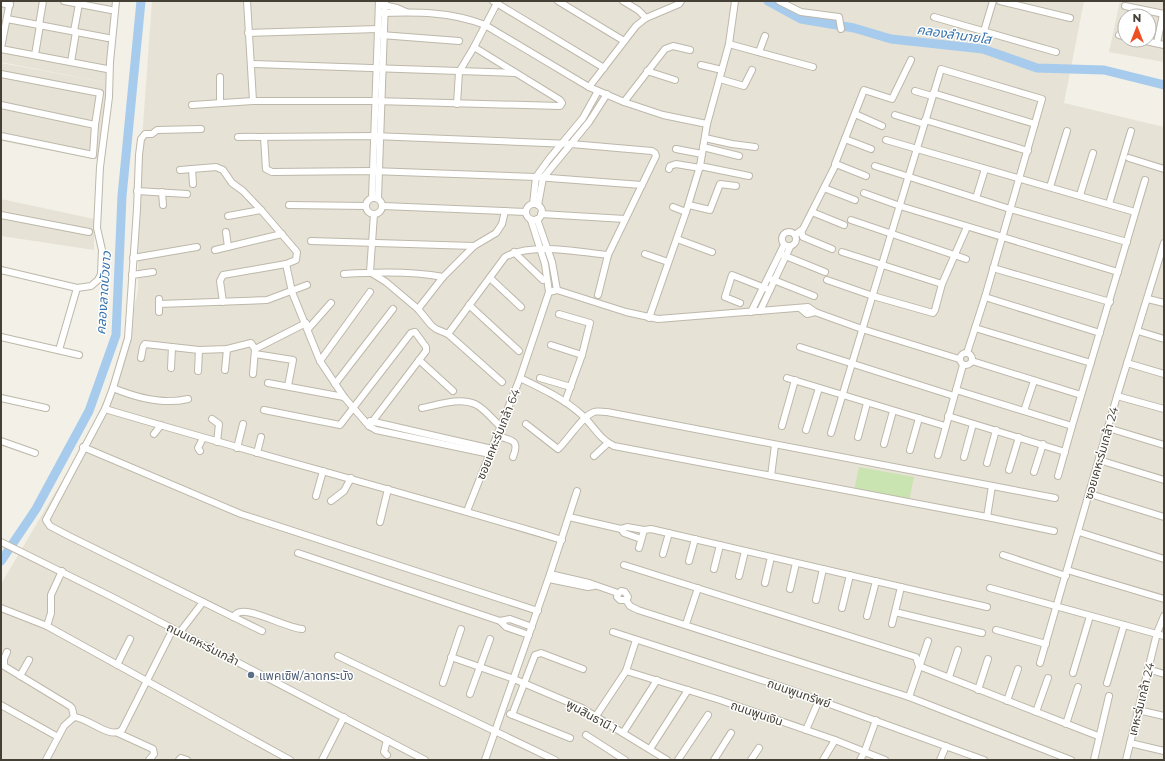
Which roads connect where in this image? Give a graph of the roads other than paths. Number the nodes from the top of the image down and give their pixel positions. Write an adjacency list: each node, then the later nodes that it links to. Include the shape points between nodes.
1 (43, 1): 26 (street)
2 (64, 1): 15 (street)
3 (116, 1): 207 (street, via 109,96 100,167 97,228 102,250 101,274 91,286)
4 (247, 1): 31 (street)
5 (558, 1): 36 (street)
6 (623, 1): 23 (street)
7 (681, 1): 23 (street)
8 (735, 1): 38 (street)
9 (778, 1): 28 (street, via 801,12 838,17)
10 (993, 1): 29 (street)
11 (1000, 1): 24 (street)
12 (496, 2): 27 (street); 52 (street)
13 (1, 3): 14 (street)
14 (10, 3): 25 (street)
15 (77, 3): 18 (street); 30 (street)
16 (382, 3): 19 (street); 20 (street)
17 (1124, 6): 21 (street)
18 (112, 10)
19 (406, 12): 20 (street); 27 (street, via 457,15)
20 (382, 13): 32 (street)
21 (1163, 14): 37 (street)
22 (934, 17): 29 (street)
23 (646, 18): 36 (street)
24 (1070, 18)
25 (7, 19): 26 (street); 41 (street)
26 (39, 25): 30 (street); 45 (street)
27 (485, 25): 40 (street); 63 (street)
28 (840, 29)
29 (984, 31): 44 (street)
30 (75, 32): 34 (street); 47 (street)
31 (248, 33): 32 (street); 48 (street)
32 (380, 33): 35 (street); 51 (street)
33 (765, 36): 43 (street)
34 (108, 38)
35 (459, 41)
36 (624, 41): 52 (street)
37 (1157, 43): 39 (street)
38 (729, 44): 43 (street); 54 (street)
39 (1164, 45)
40 (474, 47): 57 (street); 58 (street)
41 (1, 48): 45 (street)
42 (690, 50): 56 (street, via 669,47)
43 (758, 52): 50 (street)
44 (1056, 52)
45 (35, 56): 47 (street)
46 (911, 60): 75 (street, via 892,99 864,90)
47 (71, 62): 53 (street)
48 (251, 64): 51 (street); 68 (street)
49 (701, 65): 54 (street)
50 (813, 67)
51 (379, 68): 57 (street); 69 (street)
52 (604, 68): 63 (street)
53 (106, 69)
54 (722, 70): 61 (street)
55 (752, 70): 61 (street, via 744,86)
56 (647, 71): 62 (street); 70 (street)
57 (459, 72): 58 (street); 72 (street)
58 (514, 73): 72 (street, via 560,100 561,105 556,107)
59 (1, 74): 80 (street, via 100,93)
60 (220, 77): 71 (street)
61 (720, 79): 78 (street)
62 (675, 80)
63 (589, 87): 64 (street)
64 (598, 90): 66 (street); 92 (street, via 583,118)
65 (915, 91): 67 (street)
66 (607, 94): 70 (street); 93 (street)
67 (933, 95): 77 (street); 79 (street); 79 (street, via 942,69 1041,98)
68 (253, 101): 69 (street); 71 (street)
69 (378, 101): 72 (street); 86 (street)
70 (624, 102): 78 (street, via 663,115)
71 (220, 104): 74 (street)
72 (457, 104)
73 (1, 105): 80 (street)
74 (192, 105)
75 (854, 114): 81 (street); 90 (street)
76 (895, 115): 77 (street)
77 (925, 122): 98 (street); 99 (street)
78 (707, 124): 89 (street)
79 (1035, 124): 99 (street)
80 (95, 125): 85 (street, via 93,155)
81 (882, 126)
82 (201, 129): 124 (street, via 157,130 143,136)
83 (1067, 131): 122 (street)
84 (1131, 131): 132 (street)
85 (1, 136)
86 (377, 136): 88 (street); 92 (street); 112 (street)
87 (238, 137): 88 (street)
88 (264, 137): 112 (street, via 268,171)
89 (705, 138): 94 (street); 95 (street)
90 (845, 139): 97 (street); 104 (street)
91 (886, 140): 98 (street)
92 (562, 143): 93 (street); 116 (street)
93 (572, 144): 116 (street); 120 (street, via 655,153)
94 (703, 147): 101 (street); 102 (street)
95 (755, 147)
96 (676, 149): 101 (street)
97 (871, 149)
98 (916, 149): 109 (street); 115 (street)
99 (1028, 151): 117 (street)
100 (1093, 153): 128 (street)
101 (702, 154): 106 (street)
102 (739, 156)
103 (1129, 158): 110 (street)
104 (835, 164): 114 (street); 123 (street)
105 (875, 166): 115 (street)
106 (700, 167): 108 (street, via 676,164); 113 (street); 136 (street)
107 (192, 169): 111 (street); 119 (street); 142 (street, via 220,168)
108 (669, 169)
109 (985, 169): 117 (street); 130 (street)
110 (1164, 169)
111 (180, 170)
112 (376, 171): 116 (street); 129 (street)
113 (749, 176)
114 (866, 176)
115 (909, 176): 130 (street); 139 (street)
116 (539, 178): 120 (street); 135 (street)
117 (1019, 179): 122 (street); 141 (street)
118 (1145, 180): 147 (street)
119 (193, 184)
120 (642, 185): 152 (street)
121 (736, 186): 136 (street, via 720,184 710,210)
122 (1050, 187): 128 (street)
123 (824, 188): 131 (street); 146 (street)
124 (137, 191): 125 (street); 183 (street)
125 (162, 192): 127 (street); 133 (street)
126 (864, 193): 139 (street)
127 (187, 194)
128 (1080, 195): 132 (street)
129 (375, 198): 137 (street, via 369,200); 138 (street)
130 (976, 198): 141 (street)
131 (855, 200)
132 (1109, 204): 147 (street)
133 (163, 205)
134 (289, 205): 137 (street)
135 (535, 205): 144 (street, via 528,207); 151 (street, via 541,209)
136 (689, 205): 145 (street)
137 (366, 206): 148 (street, via 369,212)
138 (383, 206): 143 (street); 148 (street, via 380,212)
139 (900, 206): 155 (street); 161 (street)
140 (673, 207): 145 (street)
141 (1010, 209): 162 (street); 166 (street)
142 (261, 210): 150 (street); 159 (street)
143 (505, 211): 144 (street); 168 (street, via 502,224 496,233)
144 (526, 212): 151 (street, via 527,217)
145 (686, 212): 163 (street)
146 (812, 212): 154 (street); 156 (street)
147 (1135, 212): 166 (street)
148 (374, 214): 165 (street)
149 (1, 215): 157 (street)
150 (228, 216)
151 (536, 218): 152 (street); 172 (street); 175 (street)
152 (625, 219): 180 (street)
153 (851, 220): 161 (street)
154 (844, 225)
155 (967, 227): 162 (street); 182 (street)
156 (801, 231): 160 (street); 173 (street, via 803,237)
157 (89, 232)
158 (226, 232): 171 (street)
159 (282, 234): 171 (street); 186 (street, via 298,256 296,260)
160 (794, 235): 169 (street, via 795,243); 169 (street, via 789,232 781,238)
161 (891, 235): 182 (street); 187 (street)
162 (1002, 237): 189 (street); 195 (street)
163 (677, 239): 177 (street); 185 (street)
164 (311, 241): 165 (street)
165 (373, 242): 168 (street); 193 (street)
166 (1127, 242): 195 (street)
167 (1164, 243): 188 (street, ซอยเคหะร่มเกล้า 24)
168 (474, 246): 198 (street)
169 (787, 246): 181 (street)
170 (197, 247): 183 (street)
171 (228, 247): 174 (street)
172 (548, 249): 175 (street); 180 (street); 208 (street)
173 (832, 249)
174 (215, 250)
175 (540, 250): 176 (street); 212 (street)
176 (514, 252): 200 (street, via 506,257); 201 (street)
177 (712, 252)
178 (842, 252): 187 (street)
179 (645, 254): 185 (street)
180 (608, 255): 213 (street)
181 (783, 255): 194 (street); 199 (street); 202 (street)
182 (955, 255): 184 (street); 204 (street)
183 (133, 258): 197 (street)
184 (966, 259)
185 (668, 262): 233 (street)
186 (286, 264): 210 (street); 218 (street, via 223,275 220,281)
187 (882, 265): 204 (street); 215 (street)
188 (1157, 266): 190 (street); 217 (street, ซอยเคหะร่มเกล้า 24)
189 (993, 268): 216 (street); 219 (street)
190 (1164, 269)
191 (1, 270): 207 (street)
192 (153, 272): 197 (street)
193 (370, 272): 196 (street); 198 (street); 227 (street)
194 (825, 272)
195 (1118, 272): 219 (street)
196 (344, 274)
197 (132, 275): 277 (street, via 128,338)
198 (443, 277): 227 (street)
199 (768, 277): 202 (street); 206 (street)
200 (490, 278): 223 (street); 224 (street)
201 (543, 280)
202 (775, 280): 209 (street); 214 (street)
203 (827, 280): 215 (street)
204 (942, 284): 215 (street, via 932,313)
205 (307, 285): 210 (street)
206 (763, 287): 209 (street); 221 (street, via 732,275 725,297); 230 (street)
207 (77, 288): 246 (street)
208 (557, 290): 212 (street); 233 (street)
209 (770, 290): 228 (street)
210 (292, 292): 218 (street, via 267,300); 234 (street)
211 (370, 292): 256 (street)
212 (549, 292): 267 (street, ซอยเคหะร่มเกล้า 64)
213 (598, 295)
214 (814, 296)
215 (872, 296): 236 (street)
216 (985, 297): 235 (street); 238 (street)
217 (1148, 299): 222 (street); 237 (street, ซอยเคหะร่มเกล้า 24)
218 (223, 302): 229 (street, via 159,301)
219 (1110, 302): 238 (street)
220 (331, 303): 234 (street)
221 (740, 303)
222 (1164, 303)
223 (469, 305): 239 (street); 249 (street)
224 (521, 307)
225 (801, 308): 228 (street); 231 (street, via 808,307); 231 (street, via 807,314)
226 (393, 309): 274 (street)
227 (418, 309): 239 (street, via 431,325)
228 (760, 311): 230 (street)
229 (159, 312)
230 (751, 312): 233 (street, via 670,319)
231 (816, 312): 236 (street)
232 (559, 314): 252 (street, via 590,323)
233 (649, 318)
234 (307, 326): 248 (street); 256 (street)
235 (975, 328): 250 (street); 258 (street)
236 (862, 330): 254 (street); 260 (street)
237 (1138, 331): 241 (street); 259 (street, ซอยเคหะร่มเกล้า 24)
238 (1100, 333): 258 (street)
239 (448, 334): 272 (street)
240 (1, 337): 246 (street)
241 (1164, 339)
242 (551, 345): 252 (street)
243 (172, 347): 247 (street); 253 (street, via 144,345); 262 (street)
244 (800, 347): 260 (street)
245 (227, 348): 247 (street); 248 (street, via 249,343 253,344); 263 (street)
246 (59, 350): 251 (street)
247 (199, 350): 264 (street)
248 (255, 351): 265 (street); 275 (street, via 293,360)
249 (519, 351)
250 (967, 353): 254 (street, via 962,354); 257 (street)
251 (79, 355)
252 (582, 355): 276 (street)
253 (141, 358)
254 (959, 359): 261 (street)
255 (419, 360): 279 (street); 290 (street, via 427,349 413,332); 302 (street)
256 (320, 361): 274 (street)
257 (972, 361): 261 (street, via 968,365); 271 (street)
258 (1091, 363): 282 (street)
259 (1127, 363): 266 (street); 283 (street, ซอยเคหะร่มเกล้า 24)
260 (852, 364): 280 (street); 281 (street)
261 (963, 365): 280 (street)
262 (170, 368)
263 (225, 370)
264 (198, 371)
265 (253, 374)
266 (1164, 374)
267 (520, 378): 287 (street); 309 (street, ซอยเคหะร่มเกล้า 64)
268 (540, 378): 276 (street)
269 (787, 378): 270 (street)
270 (795, 380): 278 (street); 306 (street)
271 (1034, 381): 282 (street); 296 (street)
272 (502, 382)
273 (268, 383): 275 (street)
274 (335, 384): 284 (street)
275 (288, 386): 284 (street)
276 (571, 387): 287 (street)
277 (114, 388): 286 (street, via 138,398 171,402); 292 (street)
278 (819, 388): 281 (street); 311 (street)
279 (453, 391)
280 (955, 393): 296 (street); 297 (street)
281 (841, 395): 288 (street); 313 (street)
282 (1081, 395): 308 (street)
283 (1117, 396): 293 (street); 310 (street, ซอยเคหะร่มเกล้า 24)
284 (344, 397): 290 (street)
285 (1, 398): 289 (street)
286 (188, 399)
287 (566, 402): 298 (street)
288 (867, 403): 295 (street); 317 (street)
289 (46, 408)
290 (354, 408): 294 (street, via 338,426); 302 (street)
291 (422, 408): 309 (street, via 451,402 471,403)
292 (105, 409): 305 (street); 327 (street)
293 (1164, 409)
294 (264, 410)
295 (894, 411): 299 (street); 323 (street)
296 (1024, 411): 308 (street)
297 (948, 416): 304 (street); 307 (street)
298 (584, 417): 303 (street, via 576,430 558,448); 322 (street); 325 (street, via 594,412 607,412)
299 (919, 418): 307 (street); 329 (street)
300 (212, 419): 321 (street, via 219,424)
301 (243, 424): 328 (street)
302 (371, 424): 331 (street, via 376,430)
303 (526, 424)
304 (973, 424): 312 (street); 338 (street)
305 (161, 426): 314 (street); 318 (street)
306 (782, 426)
307 (945, 426): 335 (street)
308 (1072, 426): 332 (street)
309 (501, 428): 315 (street, ซอยเคหะร่มเกล้า 64)
310 (1108, 428): 326 (street); 339 (street, ซอยเคหะร่มเกล้า 24)
311 (806, 430)
312 (996, 430): 319 (street); 340 (street)
313 (831, 433)
314 (154, 434)
315 (497, 436): 331 (street, ซอยเคหะร่มเกล้า 64); 337 (street, via 515,443)
316 (261, 437): 334 (street)
317 (858, 437)
318 (203, 438): 321 (street); 330 (street, via 198,448)
319 (1019, 438): 324 (street); 341 (street)
320 (1, 441): 333 (street)
321 (217, 442): 328 (street)
322 (608, 443): 336 (street); 344 (street)
323 (884, 444)
324 (1044, 444): 332 (street); 343 (street)
325 (775, 445): 344 (street); 348 (street)
326 (1164, 445)
327 (83, 447): 395 (street, via 48,514 47,523); 400 (street, via 242,514)
328 (236, 448): 334 (street)
329 (910, 450)
330 (200, 451)
331 (491, 451): 355 (street, ซอยเคหะร่มเกล้า 64)
332 (1065, 452): 345 (street)
333 (35, 453)
334 (257, 453): 342 (street)
335 (938, 455)
336 (594, 456)
337 (513, 457)
338 (964, 458)
339 (1099, 460): 347 (street); 351 (street, ซอยเคหะร่มเกล้า 24)
340 (986, 463)
341 (1009, 470)
342 (324, 471): 346 (street); 352 (street)
343 (1034, 472)
344 (771, 476): 357 (street)
345 (1058, 476)
346 (351, 478): 349 (street); 354 (street, via 344,491)
347 (1164, 480)
348 (992, 486): 353 (street); 357 (street)
349 (388, 489): 355 (street); 359 (street)
350 (577, 491): 356 (street)
351 (1090, 494): 358 (street); 363 (street, ซอยเคหะร่มเกล้า 24)
352 (316, 496)
353 (1055, 498)
354 (331, 501)
355 (467, 511): 367 (street)
356 (569, 517): 360 (street); 367 (street)
357 (987, 517): 362 (street)
358 (1164, 517)
359 (380, 522)
360 (621, 529): 361 (street, via 627,527); 365 (street, via 624,534)
361 (644, 530): 364 (street); 365 (street)
362 (1054, 531)
363 (1079, 532): 376 (street); 383 (street, ซอยเคหะร่มเกล้า 24)
364 (669, 533): 366 (street); 373 (street)
365 (641, 539): 370 (street)
366 (695, 539): 369 (street); 377 (street)
367 (562, 540): 386 (street)
368 (1, 542): 382 (street, ถนนเคหะร่มเกล้า)
369 (720, 545): 371 (street); 380 (street)
370 (639, 548)
371 (745, 551): 375 (street); 385 (street)
372 (298, 553): 406 (street)
373 (663, 554)
374 (1003, 555): 383 (street)
375 (772, 557): 378 (street); 388 (street)
376 (1164, 559)
377 (689, 561)
378 (796, 562): 381 (street); 392 (street)
379 (624, 565): 390 (street)
380 (714, 569)
381 (823, 569): 384 (street); 394 (street)
382 (62, 572): 410 (street, via 51,595 51,613); 412 (street, ถนนเคหะร่มเกล้า)
383 (1067, 573): 393 (street); 396 (street, ซอยเคหะร่มเกล้า 24)
384 (850, 575): 387 (street); 399 (street)
385 (739, 576)
386 (550, 577): 400 (street); 407 (street, via 589,583 618,594 618,599 626,600 630,606 638,610)
387 (876, 581): 389 (street); 402 (street)
388 (765, 584)
389 (901, 587): 397 (street); 401 (street)
390 (698, 588): 407 (street); 436 (street, via 916,657)
391 (990, 588): 396 (street)
392 (790, 589)
393 (1164, 599)
394 (816, 600)
395 (203, 602): 405 (street); 417 (street)
396 (1056, 606): 403 (street); 427 (street, ซอยเคหะร่มเกล้า 24)
397 (987, 607)
398 (1, 608): 410 (street)
399 (842, 608)
400 (538, 611): 411 (street)
401 (895, 612): 408 (street); 419 (street)
402 (868, 616)
403 (1090, 616): 409 (street); 442 (street)
404 (1164, 616): 420 (street, เคหะร่มเกล้า 24)
405 (233, 617): 413 (street, via 246,611); 416 (street)
406 (500, 621): 411 (street, via 510,619); 421 (street)
407 (686, 624): 458 (street)
408 (892, 624)
409 (1124, 625): 420 (street); 451 (street)
410 (47, 626): 435 (street)
411 (532, 627): 421 (street)
412 (173, 629): 417 (street, ถนนเคหะร่มเกล้า); 449 (street)
413 (302, 629)
414 (461, 629): 431 (street)
415 (996, 630): 427 (street)
416 (262, 631)
417 (180, 632): 470 (street, ถนนเคหะร่มเกล้า)
418 (613, 632): 425 (street, ถนนพูนทรัพย์)
419 (982, 633)
420 (1157, 634): 422 (street); 440 (street, เคหะร่มเกล้า 24)
421 (529, 635): 447 (street)
422 (1164, 636)
423 (130, 639): 435 (street)
424 (490, 639): 437 (street)
425 (636, 640): 441 (street); 459 (street, ถนนพูนทรัพย์)
426 (928, 641): 436 (street)
427 (1046, 644): 434 (street, ซอยเคหะร่มเกล้า 24)
428 (958, 650): 445 (street)
429 (7, 652): 444 (street, via 4,666)
430 (338, 656): 476 (street)
431 (452, 657): 437 (street, พูนสินธานี 1); 450 (street)
432 (988, 659): 455 (street)
433 (29, 660): 444 (street)
434 (1040, 663)
435 (117, 665): 449 (street)
436 (919, 666): 445 (street); 458 (street)
437 (480, 667): 447 (street, พูนสินธานี 1); 456 (street)
438 (583, 669): 452 (street, via 538,653 534,656)
439 (1018, 669): 460 (street)
440 (1148, 669): 443 (street); 462 (street, เคหะร่มเกล้า 24)
441 (626, 671): 448 (street, ถนนพูนเงิน); 467 (street)
442 (1073, 673)
443 (1164, 674)
444 (20, 676): 469 (street, via 70,706)
445 (949, 677): 455 (street)
446 (1048, 678): 464 (street)
447 (514, 679): 452 (street, พูนสินธานี 1); 463 (street)
448 (656, 680): 454 (street, ถนนพูนเงิน); 477 (street)
449 (147, 682): 475 (street); 495 (street)
450 (443, 683)
451 (1107, 683)
452 (523, 684): 465 (street); 467 (street, พูนสินธานี 1, via 576,705)
453 (1078, 687): 472 (street)
454 (688, 690): 473 (street, ถนนพูนเงิน); 487 (street)
455 (978, 690): 460 (street)
456 (470, 694)
457 (1109, 696): 479 (street)
458 (908, 697): 510 (street)
459 (819, 700): 471 (street, ถนนพูนทรัพย์); 473 (street)
460 (1007, 701): 464 (street)
461 (1, 705): 480 (street)
462 (1138, 710): 468 (street); 484 (street, เคหะร่มเกล้า 24)
463 (503, 712): 465 (street); 476 (street)
464 (1036, 712): 472 (street)
465 (512, 715): 481 (street)
466 (708, 715): 502 (street)
467 (596, 716): 477 (street, พูนสินธานี 1)
468 (1164, 716)
469 (74, 717): 475 (street, via 86,719 111,734); 480 (street, via 64,726)
470 (344, 717): 482 (street, ถนนเคหะร่มเกล้า); 496 (street)
471 (876, 720): 485 (street, ถนนพูนทรัพย์); 489 (street)
472 (1066, 724): 479 (street)
473 (806, 730): 483 (street, ถนนพูนเงิน)
474 (731, 732): 503 (street)
475 (118, 733): 492 (street, via 153,749 154,754)
476 (496, 733): 498 (street); 499 (street)
477 (623, 733): 487 (street, พูนสินธานี 1)
478 (586, 735): 500 (street)
479 (1098, 736): 511 (street)
480 (58, 737): 491 (street)
481 (570, 738)
482 (387, 740): 490 (street, via 384,752); 497 (street, ถนนเคหะร่มเกล้า)
483 (835, 740): 489 (street, ถนนพูนเงิน); 505 (street)
484 (1130, 743): 488 (street); 512 (street, เคหะร่มเกล้า 24)
485 (946, 746): 508 (street); 509 (street, ถนนพูนทรัพย์)
486 (759, 748): 504 (street)
487 (650, 749): 501 (street, พูนสินธานี 1)
488 (1164, 751)
489 (864, 753): 506 (street); 507 (street, ถนนพูนเงิน)
490 (387, 755)
491 (46, 760)
492 (149, 760)
493 (179, 760): 494 (street)
494 (187, 760)
495 (290, 760)
496 (322, 760)
497 (425, 760)
498 (485, 760)
499 (555, 760)
500 (625, 760)
501 (667, 760)
502 (678, 760)
503 (714, 760)
504 (751, 760)
505 (823, 760)
506 (860, 760)
507 (885, 760)
508 (940, 760)
509 (984, 760)
510 (1071, 760)
511 (1094, 760)
512 (1126, 760)

